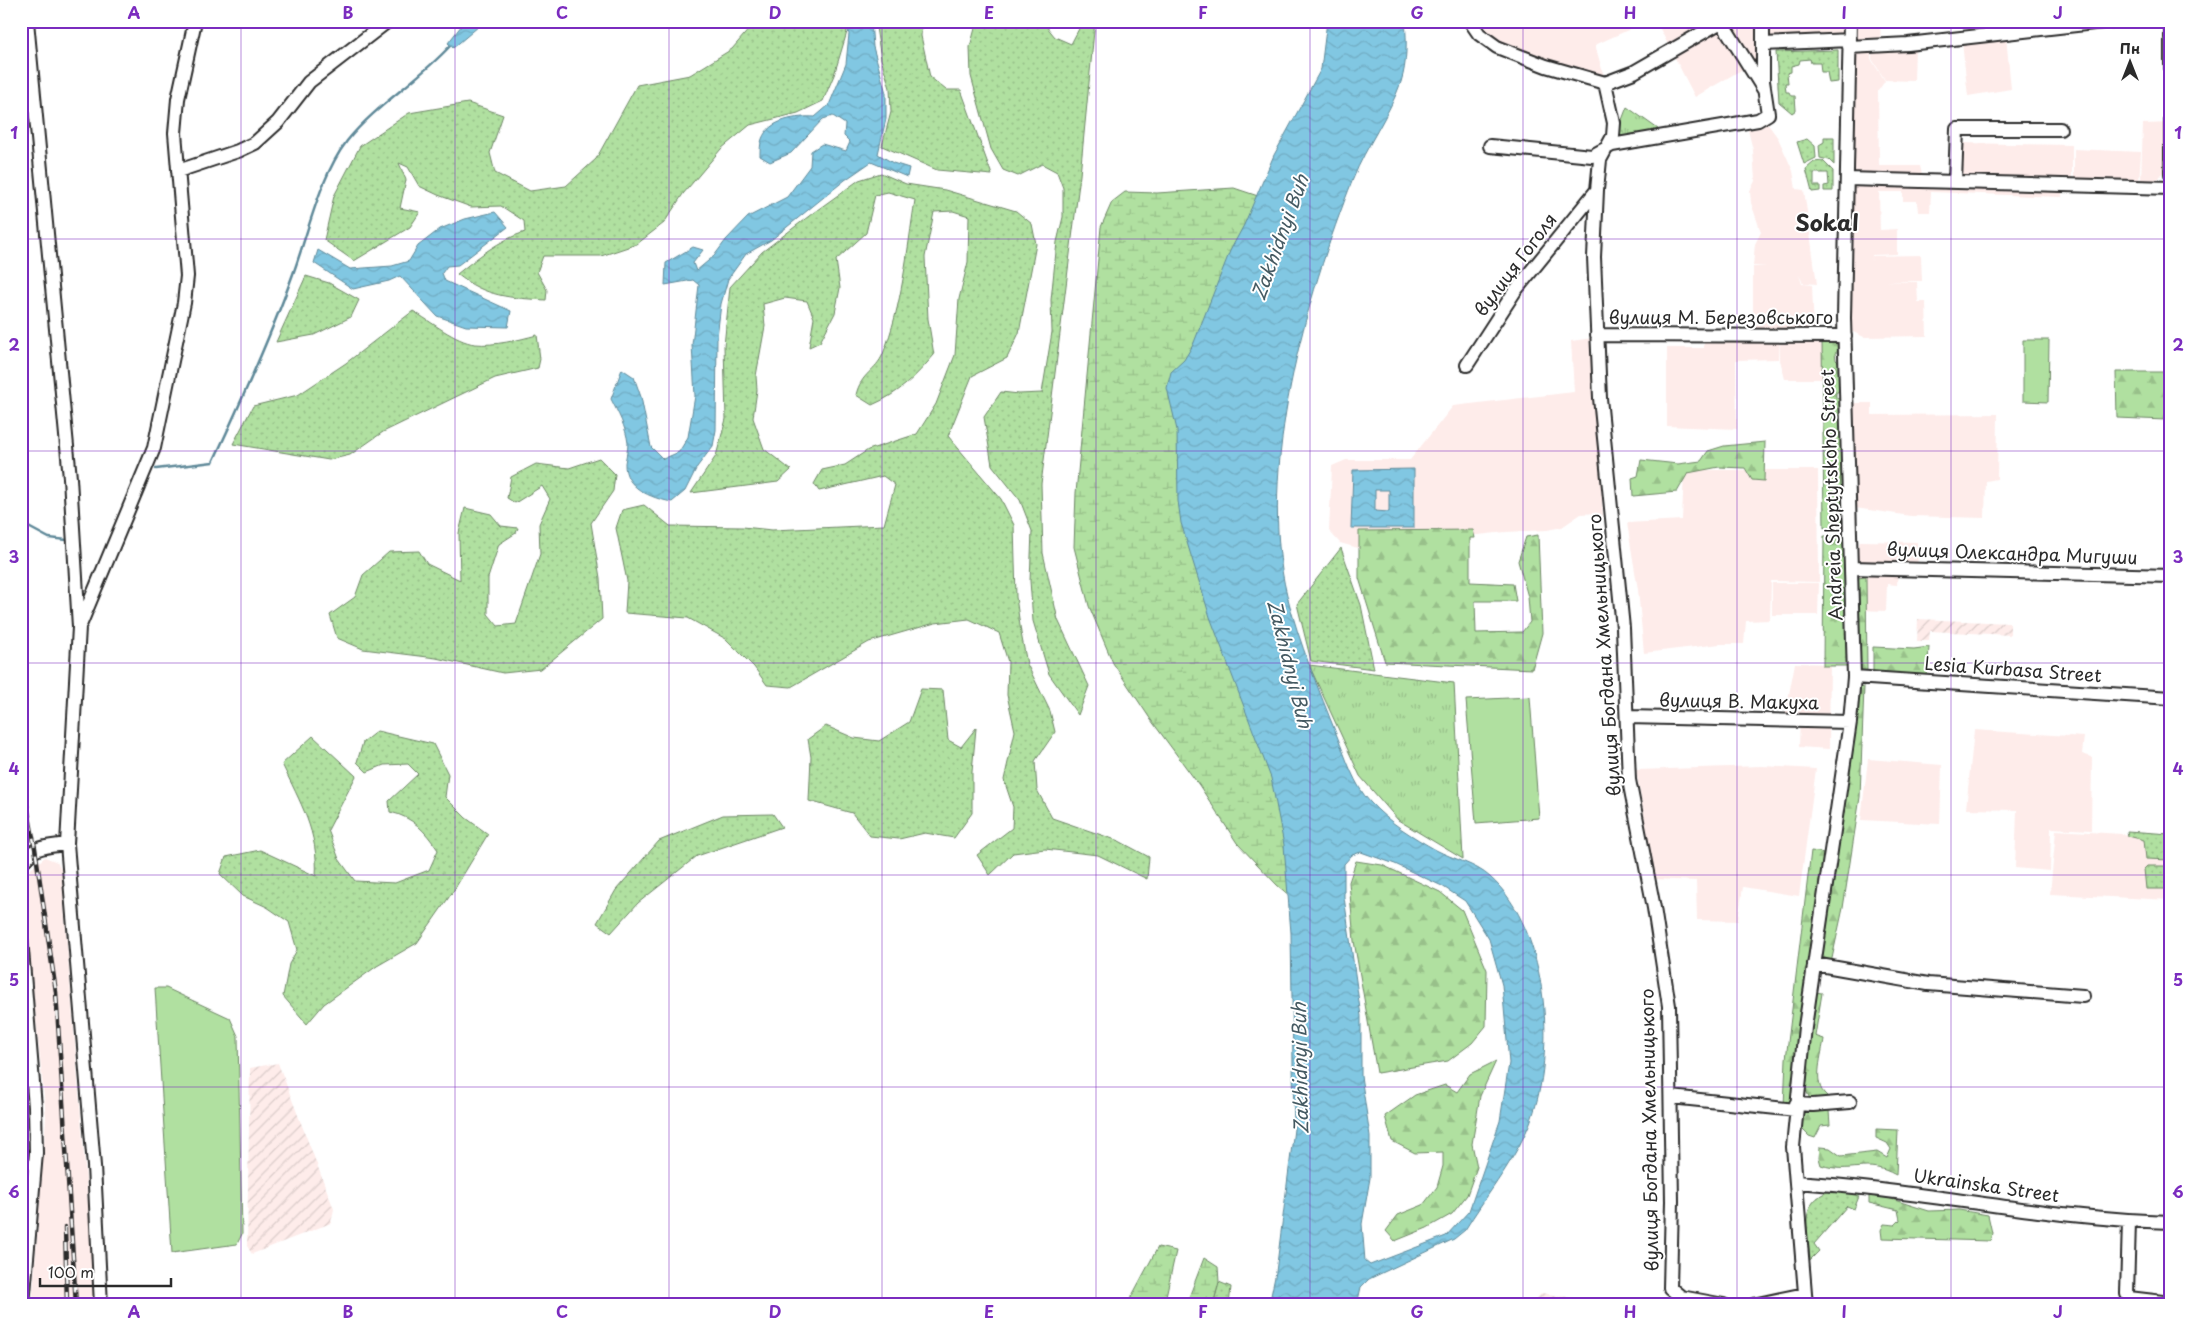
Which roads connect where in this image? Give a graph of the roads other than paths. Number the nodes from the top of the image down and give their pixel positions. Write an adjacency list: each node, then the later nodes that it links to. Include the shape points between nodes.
1 (27, 21): 28 (street, via 70,478)
2 (195, 21): 17 (street, via 178,99 175,133)
3 (388, 21): 17 (street, via 309,82 278,122 255,143 238,152)
4 (1470, 21): 12 (street, via 1479,34 1497,47)
5 (1763, 21): 10 (street)
6 (1850, 21): 11 (street, Andreia Sheptytskoho Street)
7 (2112, 21): 11 (street, via 1908,44)
8 (2171, 21): 18 (street)
9 (1721, 22): 12 (street, via 1634,72); 13 (street)
10 (1763, 44): 11 (street); 13 (street)
11 (1849, 44): 19 (street, Andreia Sheptytskoho Street)
12 (1605, 84): 16 (street, вулиця Богдана Хмельницького, via 1614,123 1613,136)
13 (1764, 90): 16 (street, via 1768,114 1758,120)
14 (2060, 129): 20 (street, via 1957,128)
15 (1490, 146): 16 (street, via 1592,156)
16 (1605, 148): 22 (street, вулиця Богдана Хмельницького, via 1600,160)
17 (178, 171): 28 (street, via 187,276 154,448)
18 (2171, 174)
19 (1847, 179): 20 (street); 24 (street, Andreia Sheptytskoho Street)
20 (1955, 181): 21 (street)
21 (2171, 188)
22 (1597, 190): 23 (street, вулиця Богдана Хмельницького, via 1594,257); 25 (street, вулиця Гоголя, via 1515,291)
23 (1597, 335): 24 (street, вулиця М. Березовського); 31 (street, вулиця Богдана Хмельницького, via 1600,398 1623,628)
24 (1845, 336): 26 (street, Andreia Sheptytskoho Street)
25 (1466, 365)
26 (1852, 568): 27 (street, вулиця Олександра Мигуши); 29 (street, Andreia Sheptytskoho Street)
27 (2171, 576)
28 (79, 627): 33 (street)
29 (1854, 677): 30 (street, Lesia Kurbasa Street); 32 (street, Andreia Sheptytskoho Street)
30 (2171, 698)
31 (1627, 717): 32 (street, вулиця В. Макуха); 39 (street, вулиця Богдана Хмельницького, via 1629,780 1669,1006)
32 (1850, 722): 36 (street, Andreia Sheptytskoho Street)
33 (67, 844): 34 (street, via 36,848); 48 (street, via 94,1166)
34 (21, 865)
35 (21, 938): 38 (street)
36 (1814, 964): 37 (street, via 1928,984); 41 (street, Andreia Sheptytskoho Street)
37 (2082, 996)
38 (27, 1063): 47 (street, via 36,1152)
39 (1671, 1096): 41 (street); 49 (street, вулиця Богдана Хмельницького, via 1670,1288 1681,1297)
40 (1850, 1102): 41 (street)
41 (1796, 1107): 42 (street, Andreia Sheptytskoho Street, via 1793,1147)
42 (1796, 1182): 43 (street, Ukrainska Street, via 1868,1187 1991,1206); 45 (street, Andreia Sheptytskoho Street)
43 (2130, 1221): 44 (street, Ukrainska Street); 46 (street, via 2129,1298)
44 (2171, 1222)
45 (1805, 1299): 50 (street)
46 (2171, 1303)
47 (23, 1305)
48 (101, 1305)
49 (1724, 1305)
50 (1753, 1305)

